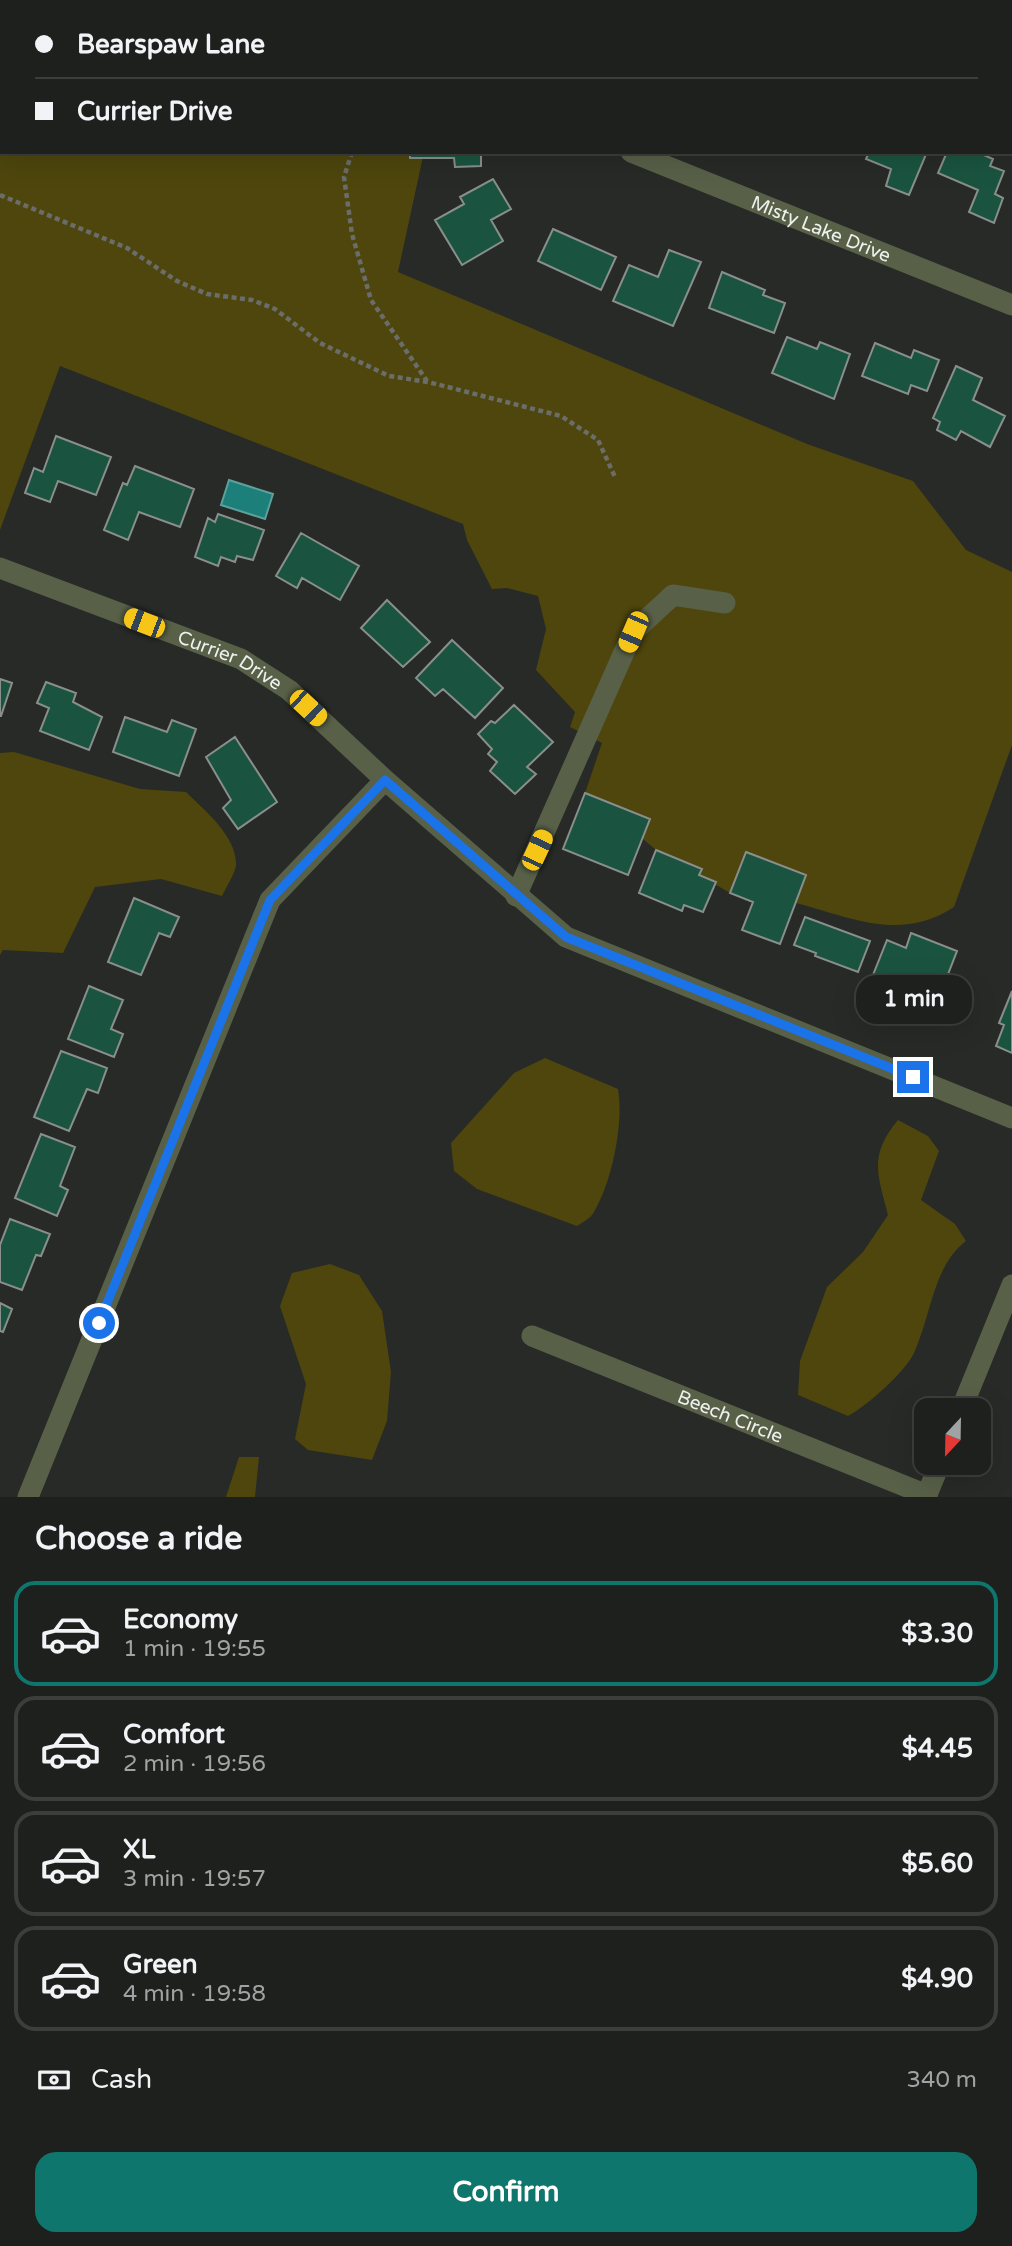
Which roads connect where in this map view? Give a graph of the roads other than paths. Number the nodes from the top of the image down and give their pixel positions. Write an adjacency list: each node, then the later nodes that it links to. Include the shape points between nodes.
1 (636, 154): 2 (street, Misty Lake Drive)
2 (1012, 305)
3 (0, 568): 5 (street, Currier Drive, via 241,659 289,690)
4 (725, 603): 6 (street, via 673,595 633,632)
5 (385, 780): 6 (street, Currier Drive); 13 (street, via 270,900)
6 (516, 897): 7 (street, Currier Drive, via 566,937)
7 (1012, 1118)
8 (1012, 1285): 10 (street)
9 (531, 1336): 12 (street, Beech Circle)
10 (966, 1398)
11 (935, 1475): 12 (street)
12 (927, 1496)
13 (28, 1497)

